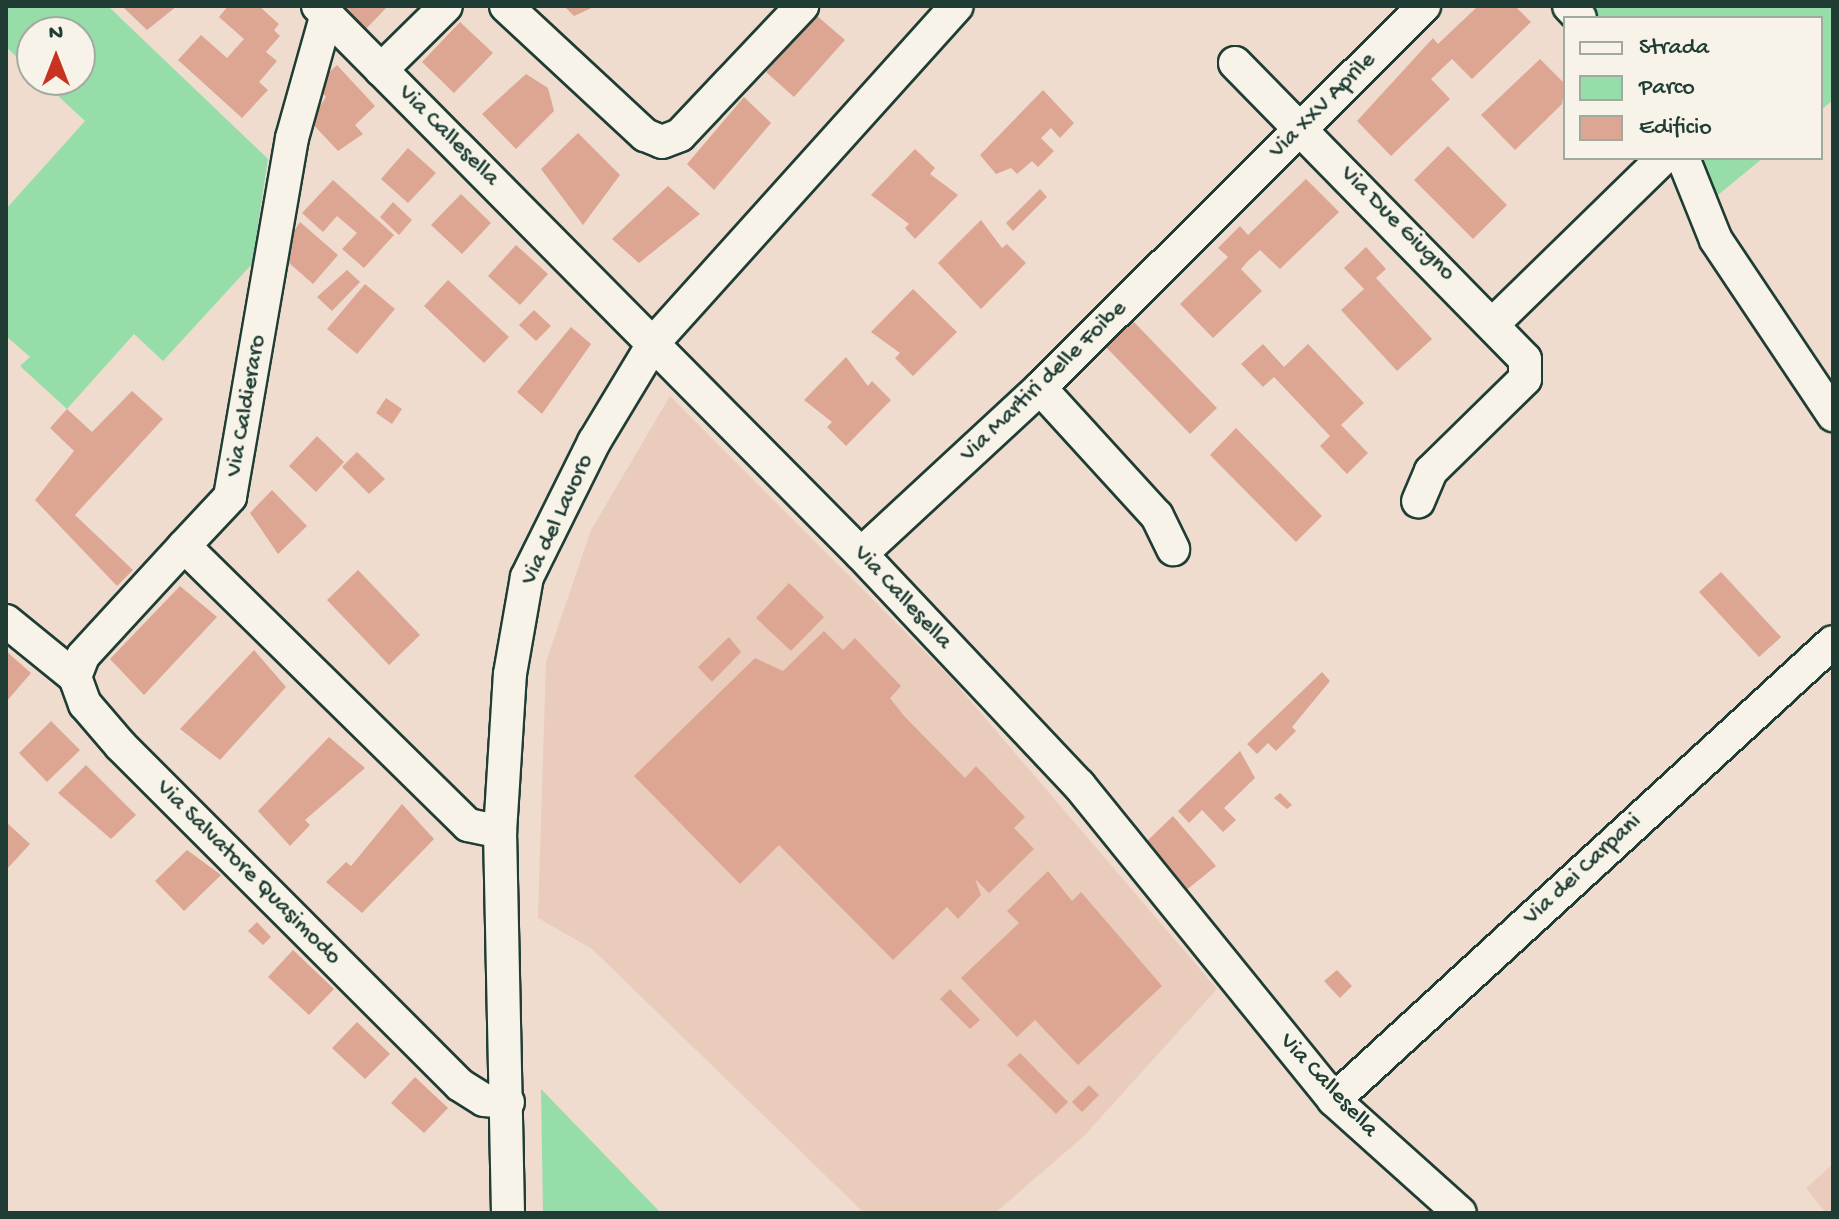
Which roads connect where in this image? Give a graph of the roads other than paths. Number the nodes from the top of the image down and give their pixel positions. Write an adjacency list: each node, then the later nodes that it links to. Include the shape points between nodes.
1 (446, 6): 8 (street)
2 (506, 6): 3 (street, via 645,135 662,142 680,135)
3 (802, 6)
4 (957, 6): 14 (street, Via del Lavoro)
5 (1424, 6): 9 (street, Via XXV Aprile)
6 (322, 11): 8 (street, Via Callesella); 18 (street, Via Caldieraro, via 292,138 230,497)
7 (1235, 63): 9 (street, Via Due Giugno)
8 (381, 70): 14 (street, Via Callesella)
9 (1299, 126): 12 (street, Via XXV Aprile); 13 (street, Via Due Giugno)
10 (1661, 160): 13 (street)
11 (1684, 160): 16 (street, via 1716,240)
12 (1225, 208): 15 (street, Via Martiri delle Foibe)
13 (1494, 323): 17 (street, Via Due Giugno, via 1525,359 1525,379 1431,471)
14 (655, 341): 20 (street, Via Callesella); 24 (street, Via del Lavoro, via 594,442 527,577 510,674)
15 (1040, 388): 19 (street, via 1157,516); 20 (street, Via Martiri delle Foibe)
16 (1833, 415)
17 (1418, 501)
18 (184, 546): 23 (street, Via Caldieraro, via 83,656); 24 (street, via 468,825)
19 (1173, 549)
20 (861, 554): 25 (street, Via Callesella, via 1079,785)
21 (6, 621): 23 (street, Via Salvatore Quasimodo)
22 (1833, 642): 25 (street, Via dei Carpani)
23 (75, 677): 26 (street, Via Salvatore Quasimodo, via 85,704 121,746 460,1085 484,1100)
24 (500, 832): 26 (street, Via del Lavoro)
25 (1334, 1100): 28 (street, Via Callesella)
26 (508, 1102): 27 (street, Via del Lavoro)
27 (508, 1213)
28 (1460, 1213)

